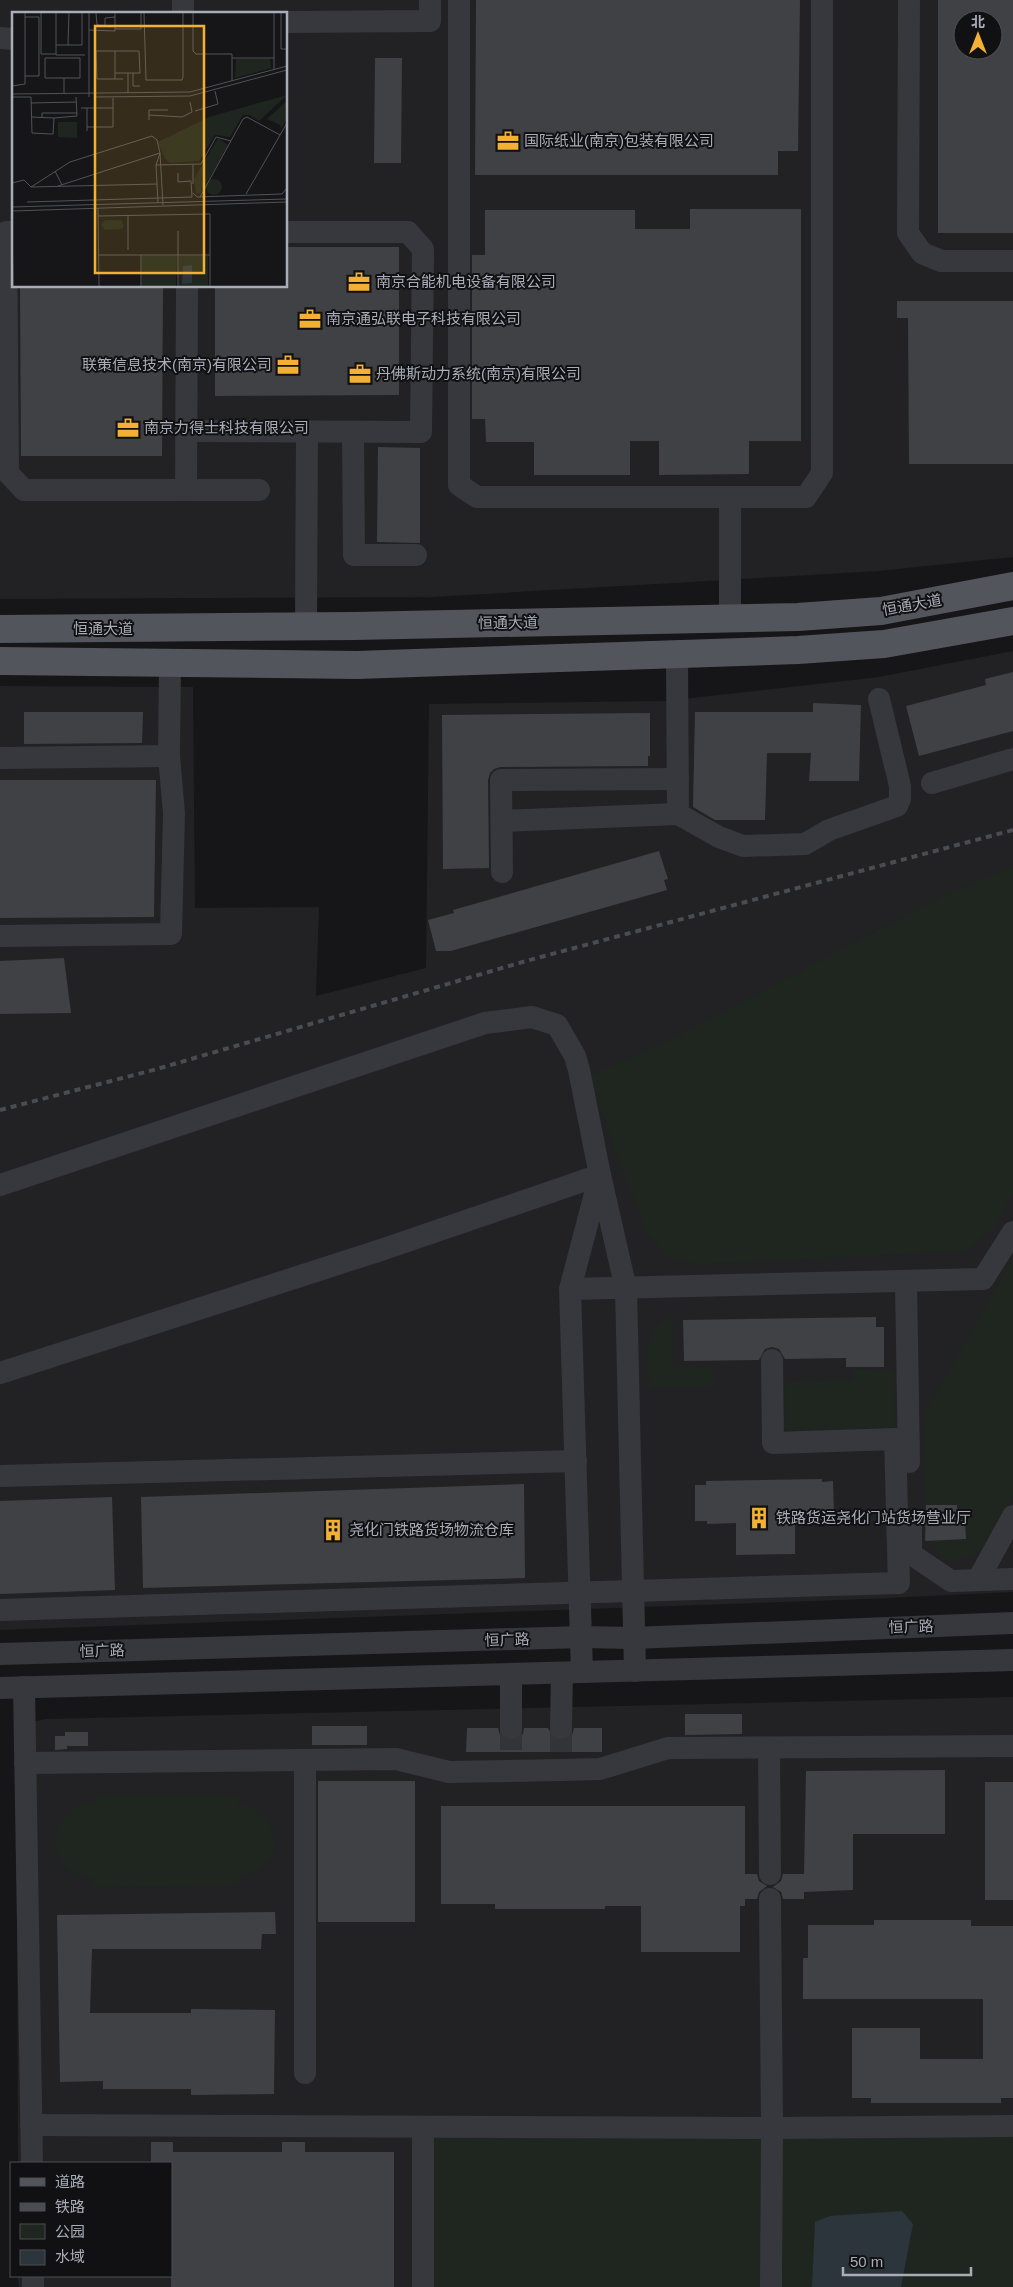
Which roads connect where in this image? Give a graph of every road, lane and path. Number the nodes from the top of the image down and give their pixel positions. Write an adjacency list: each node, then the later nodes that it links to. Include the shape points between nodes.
1 (430, 0): 5 (street, via 430,21)
2 (459, 0): 15 (street, via 459,485 477,498)
3 (822, 0): 15 (street, via 822,472 806,497)
4 (909, 0): 8 (street, via 908,233 922,253 941,261)
5 (288, 22)
6 (12, 232): 13 (street, via 6,232 8,473 24,490)
7 (288, 232): 12 (street, via 408,232 422,249 421,432)
8 (1013, 261)
9 (187, 288): 10 (street)
10 (186, 431): 11 (street); 13 (street)
11 (307, 431): 12 (street); 20 (street)
12 (353, 432): 16 (street, via 354,555)
13 (186, 490): 14 (street)
14 (258, 490)
15 (730, 497): 18 (street)
16 (416, 555)
17 (1013, 586): 18 (main road, 恒通大道, via 882,611)
18 (730, 618): 20 (main road, 恒通大道)
19 (1013, 621): 22 (main road, via 884,644)
20 (306, 627): 21 (main road, 恒通大道)
21 (0, 630)
22 (677, 654): 24 (main road, via 357,665); 29 (street)
23 (0, 661): 24 (main road)
24 (170, 663): 26 (street)
25 (879, 699): 31 (street, via 900,786 897,806 829,830 805,844 743,846)
26 (169, 756): 27 (street); 34 (street, via 174,813 171,934)
27 (0, 758)
28 (1013, 759): 30 (street)
29 (678, 779): 31 (street); 32 (street, via 502,780)
30 (932, 783)
31 (678, 814): 32 (street)
32 (502, 821): 33 (street)
33 (502, 872)
34 (0, 936)
35 (600, 1175): 36 (street, via 575,1056 557,1025 532,1016 485,1023); 39 (street); 40 (street); 42 (street, via 381,1250)
36 (0, 1185)
37 (1013, 1232): 38 (street, via 983,1280)
38 (906, 1283): 40 (street); 47 (street, via 911,1554 951,1581)
39 (570, 1289): 40 (street); 43 (street)
40 (626, 1289): 49 (street)
41 (772, 1360): 49 (street, via 773,1443 895,1439 899,1583)
42 (0, 1373)
43 (576, 1461): 44 (street); 48 (street)
44 (0, 1476)
45 (1013, 1516): 47 (street)
46 (1013, 1579): 47 (street)
47 (978, 1580)
48 (580, 1592): 49 (street); 50 (street); 52 (street)
49 (634, 1592): 53 (street)
50 (0, 1610)
51 (1013, 1624): 53 (street, 恒广路)
52 (581, 1638): 53 (street, 恒广路); 54 (street, 恒广路); 57 (street)
53 (634, 1638): 56 (street)
54 (0, 1654)
55 (1013, 1660): 56 (street)
56 (635, 1671): 57 (street)
57 (572, 1672): 58 (street); 62 (street)
58 (511, 1674): 59 (street); 61 (street)
59 (24, 1687): 60 (street); 66 (street)
60 (0, 1688)
61 (511, 1728)
62 (562, 1728)
63 (1013, 1746): 64 (street)
64 (769, 1748): 65 (street, via 668,1748 600,1769 561,1761 511,1761 449,1772 396,1759); 67 (street)
65 (305, 1760): 66 (street); 69 (street)
66 (25, 1763): 70 (street)
67 (770, 1874)
68 (770, 1899): 73 (street)
69 (305, 2073)
70 (31, 2125): 72 (street); 74 (street)
71 (1013, 2126): 73 (street)
72 (423, 2127): 73 (street); 75 (street)
73 (772, 2128): 76 (street)
74 (32, 2162)
75 (423, 2287)
76 (771, 2287)

